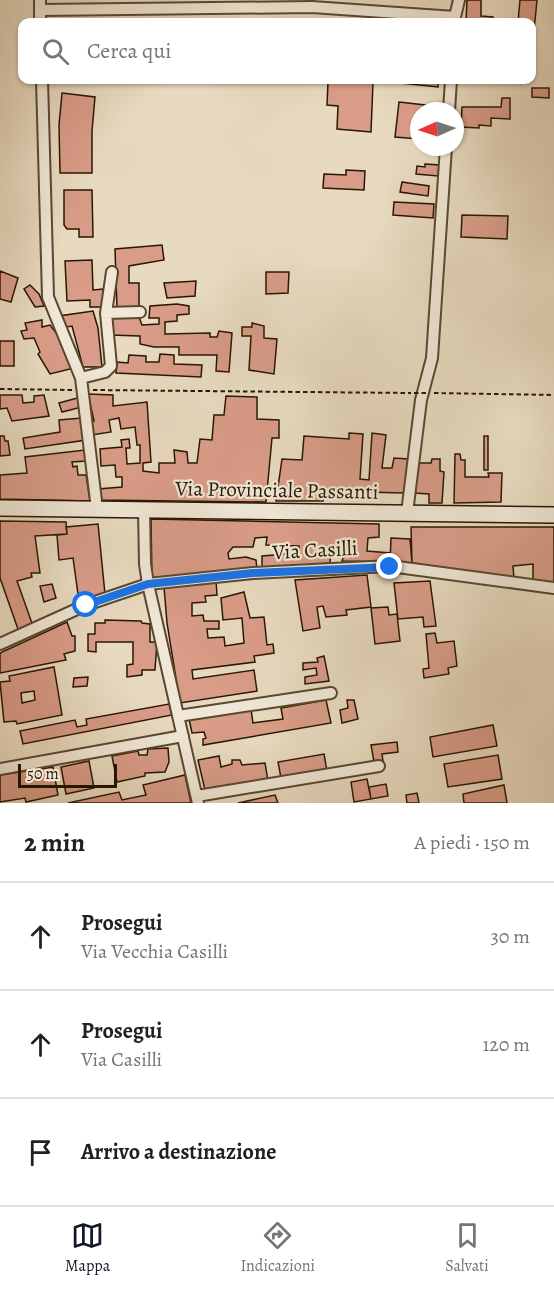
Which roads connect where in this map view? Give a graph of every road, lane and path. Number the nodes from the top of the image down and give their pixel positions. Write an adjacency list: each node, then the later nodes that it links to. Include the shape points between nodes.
1 (459, 0): 5 (street)
2 (40, 5): 3 (street)
3 (383, 5): 4 (street)
4 (445, 18)
5 (455, 18)
6 (42, 84): 13 (street, via 48,297)
7 (451, 84): 8 (street)
8 (450, 102)
9 (445, 156): 20 (street, via 432,358 421,400)
10 (112, 272): 12 (street)
11 (140, 312): 12 (street)
12 (106, 313): 13 (street, via 111,366 105,372)
13 (81, 378): 15 (street)
14 (0, 389): 15 (path)
15 (83, 390): 16 (path, bridge); 18 (street)
16 (554, 395)
17 (0, 508): 18 (main road, Via Provinciale Passanti)
18 (98, 509): 19 (main road, Via Provinciale Passanti)
19 (144, 510): 20 (main road, Via Provinciale Passanti); 22 (street)
20 (407, 513): 21 (main road, Via Provinciale Passanti)
21 (554, 515)
22 (148, 584): 23 (street, Via Casilli, via 253,573 390,567); 24 (street, Via Casilli, via 86,605); 26 (street)
23 (554, 588)
24 (0, 644)
25 (330, 693): 26 (street)
26 (178, 716): 27 (street)
27 (183, 736): 29 (street); 30 (street)
28 (379, 766): 30 (street)
29 (0, 769)
30 (198, 800)

